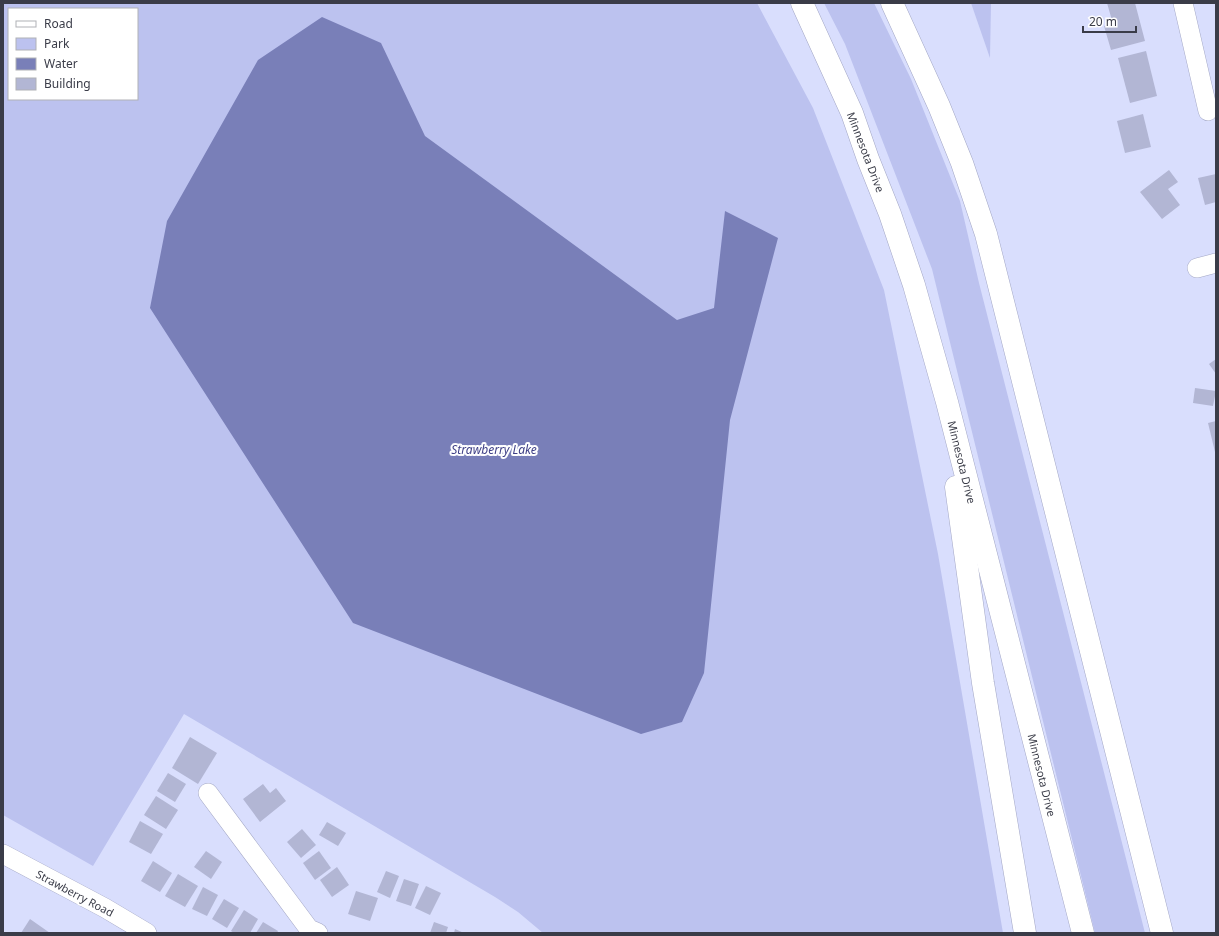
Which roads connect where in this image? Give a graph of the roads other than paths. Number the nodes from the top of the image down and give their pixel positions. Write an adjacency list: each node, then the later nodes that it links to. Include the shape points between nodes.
1 (802, 3): 7 (highway, Minnesota Drive, via 852,113 890,214 914,285)
2 (892, 3): 14 (highway, via 939,106 986,234)
3 (1183, 3): 4 (street)
4 (1208, 112)
5 (1216, 263): 6 (street)
6 (1197, 268)
7 (947, 402): 12 (highway, via 983,683); 13 (highway, Minnesota Drive)
8 (208, 793): 10 (street)
9 (3, 854): 11 (street, Strawberry Road, via 106,908)
10 (311, 932)
11 (147, 933)
12 (1025, 933)
13 (1083, 933)
14 (1162, 933)

